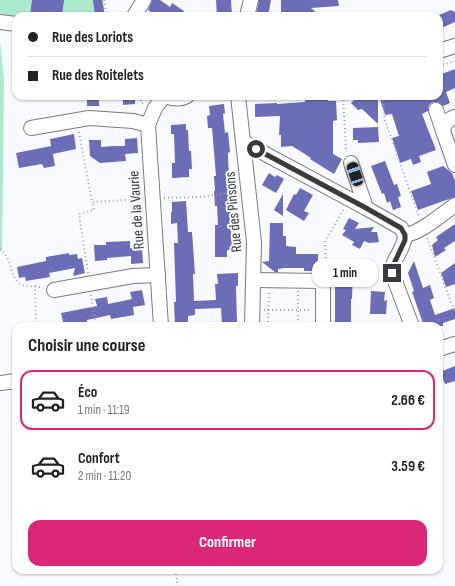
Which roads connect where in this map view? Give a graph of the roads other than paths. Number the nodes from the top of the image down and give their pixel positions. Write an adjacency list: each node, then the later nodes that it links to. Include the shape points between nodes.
1 (144, 0): 3 (street)
2 (251, 0): 4 (street)
3 (136, 12)
4 (249, 12)
5 (0, 22): 6 (street)
6 (12, 24)
7 (455, 46): 8 (street)
8 (443, 50)
9 (162, 100): 12 (street, Rue de la Vaurie, via 155,108)
10 (238, 100): 14 (street, Rue des Pinsons)
11 (445, 119): 16 (street)
12 (148, 125): 13 (street, via 133,121 89,118); 20 (street, Rue de la Vaurie)
13 (31, 128)
14 (243, 142): 17 (street); 21 (street, Rue des Pinsons, via 254,242)
15 (351, 163): 17 (street)
16 (455, 165)
17 (354, 198): 19 (street, via 401,228)
18 (455, 205): 19 (street, via 423,228)
19 (405, 235): 26 (street, via 404,246 392,268 392,273)
20 (158, 275): 22 (street, via 133,276); 23 (street, Rue de la Vaurie)
21 (254, 280): 24 (street, Rue des Pinsons); 25 (street, via 323,281)
22 (54, 290)
23 (161, 322)
24 (252, 322)
25 (323, 322)
26 (410, 322)
27 (455, 344): 28 (street)
28 (443, 348)
29 (12, 382): 30 (street)
30 (0, 383)

